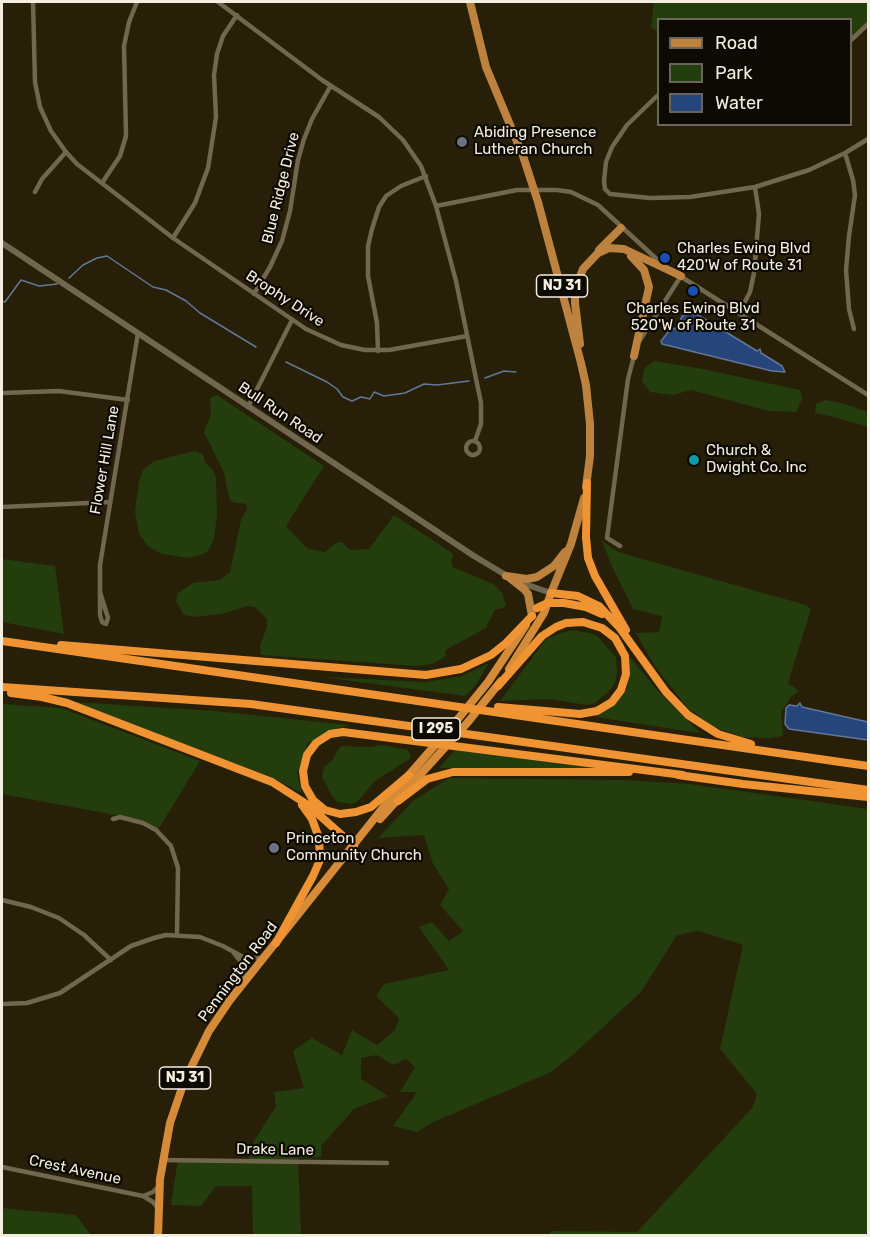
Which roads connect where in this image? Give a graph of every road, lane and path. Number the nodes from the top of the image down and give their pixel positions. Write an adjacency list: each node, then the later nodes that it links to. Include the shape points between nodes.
1 (33, 2): 11 (street, Brophy Drive, via 37,94 45,120)
2 (137, 2): 14 (street, via 124,46 126,136 120,156)
3 (218, 2): 5 (street)
4 (470, 2): 16 (main road, Pennington Road / NJ 31, via 486,67)
5 (237, 15): 8 (street); 20 (street, via 217,54 216,117 208,168 195,203)
6 (868, 24): 7 (street)
7 (852, 38)
8 (330, 87): 13 (street, via 389,125 407,144); 24 (street, Blue Ridge Drive, via 304,139 282,241)
9 (657, 96): 15 (street, via 614,142 605,169 607,191 618,196 650,198 709,196)
10 (868, 139): 12 (street)
11 (66, 152): 14 (street, Brophy Drive); 17 (street, via 42,178)
12 (844, 153): 15 (street, via 809,170); 27 (street, via 855,195 846,270)
13 (426, 176): 18 (street); 30 (street, via 389,194 379,207 372,229 368,276)
14 (102, 183): 20 (street, Brophy Drive)
15 (755, 188): 25 (street, via 759,214 754,273)
16 (534, 189): 18 (street); 19 (street, via 567,191 585,197); 32 (main road, Pennington Road / NJ 31)
17 (35, 192)
18 (436, 206): 29 (street)
19 (621, 228): 22 (main road); 23 (street)
20 (173, 238): 24 (street, Brophy Drive)
21 (2, 243): 28 (street, Bull Run Road)
22 (598, 253): 23 (main road, via 624,249); 31 (main road, via 614,250 629,255 640,263 647,277 648,295); 32 (main road, via 580,275 575,296)
23 (681, 276): 25 (street); 31 (street, via 643,333)
24 (254, 294): 26 (street, Brophy Drive)
25 (739, 313): 34 (street)
26 (292, 320): 30 (street, Brophy Drive, via 328,340); 36 (street)
27 (854, 329)
28 (138, 333): 35 (street, Flower Hill Lane); 36 (street, Bull Run Road)
29 (467, 336): 30 (street, Brophy Drive); 37 (street, via 481,403)
30 (378, 351)
31 (634, 356): 42 (street, via 608,538)
32 (585, 385): 38 (main road, Pennington Road / NJ 31, via 591,435)
33 (2, 393): 35 (street, via 59,391)
34 (868, 394)
35 (128, 400): 39 (street, Flower Hill Lane)
36 (248, 407): 43 (street, Bull Run Road)
37 (476, 441)
38 (587, 483): 41 (main road, Pennington Road / NJ 31); 51 (highway, via 586,537 594,576)
39 (110, 502): 40 (street); 44 (street, Flower Hill Lane)
40 (2, 507)
41 (572, 544): 43 (main road, via 554,567 542,574 527,579); 45 (main road, Pennington Road / NJ 31)
42 (620, 546)
43 (506, 576): 45 (street, Bull Run Road); 48 (main road, via 528,594)
44 (100, 592): 44 (street, Flower Hill Lane, via 100,617 106,624 109,619)
45 (551, 593): 46 (highway, Pennington Road / NJ 31); 47 (highway, Pennington Road / NJ 31); 49 (highway, via 589,600)
46 (548, 603): 47 (highway); 49 (highway, via 586,607); 52 (highway, Pennington Road / NJ 31)
47 (537, 608): 48 (highway, Pennington Road / NJ 31)
48 (532, 616): 50 (highway, via 491,655 461,669 426,675); 58 (highway, Pennington Road / NJ 31, via 488,682)
49 (615, 623): 51 (highway)
50 (2, 640): 55 (highway, I 295)
51 (649, 669): 56 (highway, via 675,703 703,726)
52 (498, 686): 55 (highway, via 542,636 566,623 585,622 607,631 620,645 626,662 626,679 617,696 605,707 588,713); 63 (highway, Pennington Road / NJ 31)
53 (2, 687): 61 (highway, I 295, via 262,705)
54 (2, 692): 60 (highway, via 67,703)
55 (403, 699): 56 (highway, I 295)
56 (780, 753): 57 (highway, I 295)
57 (868, 766)
58 (409, 775): 59 (highway, via 374,806 348,814 332,812 317,804 307,792 303,774 307,755 316,743 330,734 343,732); 65 (highway, Pennington Road / NJ 31)
59 (683, 775): 62 (highway); 63 (highway, via 612,771 453,772 427,779)
60 (281, 787): 65 (highway); 68 (highway, via 300,802 312,819 321,852 317,869)
61 (868, 790)
62 (868, 797)
63 (398, 801): 65 (highway, Pennington Road / NJ 31)
64 (112, 819): 67 (street, via 120,817 153,828 174,853 178,868)
65 (354, 846): 68 (highway, Pennington Road / NJ 31)
66 (2, 900): 71 (street, via 58,918)
67 (177, 935): 69 (street, via 200,937); 71 (street, via 142,941)
68 (276, 943): 70 (highway, Pennington Road / NJ 31)
69 (232, 951): 70 (street, via 253,960); 72 (street, via 242,962)
70 (264, 958): 72 (highway, Pennington Road / NJ 31)
71 (111, 960): 73 (street, via 54,995 27,1003)
72 (243, 984): 74 (highway, Pennington Road / NJ 31, via 191,1065 175,1105)
73 (2, 1004)
74 (162, 1160): 75 (street, Drake Lane); 77 (highway, Pennington Road / NJ 31)
75 (387, 1163)
76 (2, 1167): 78 (street, Crest Avenue)
77 (159, 1186): 78 (street); 79 (highway, Pennington Road / NJ 31)
78 (143, 1196): 79 (street, Crest Avenue)
79 (158, 1208): 80 (highway, Pennington Road / NJ 31)
80 (158, 1236)

